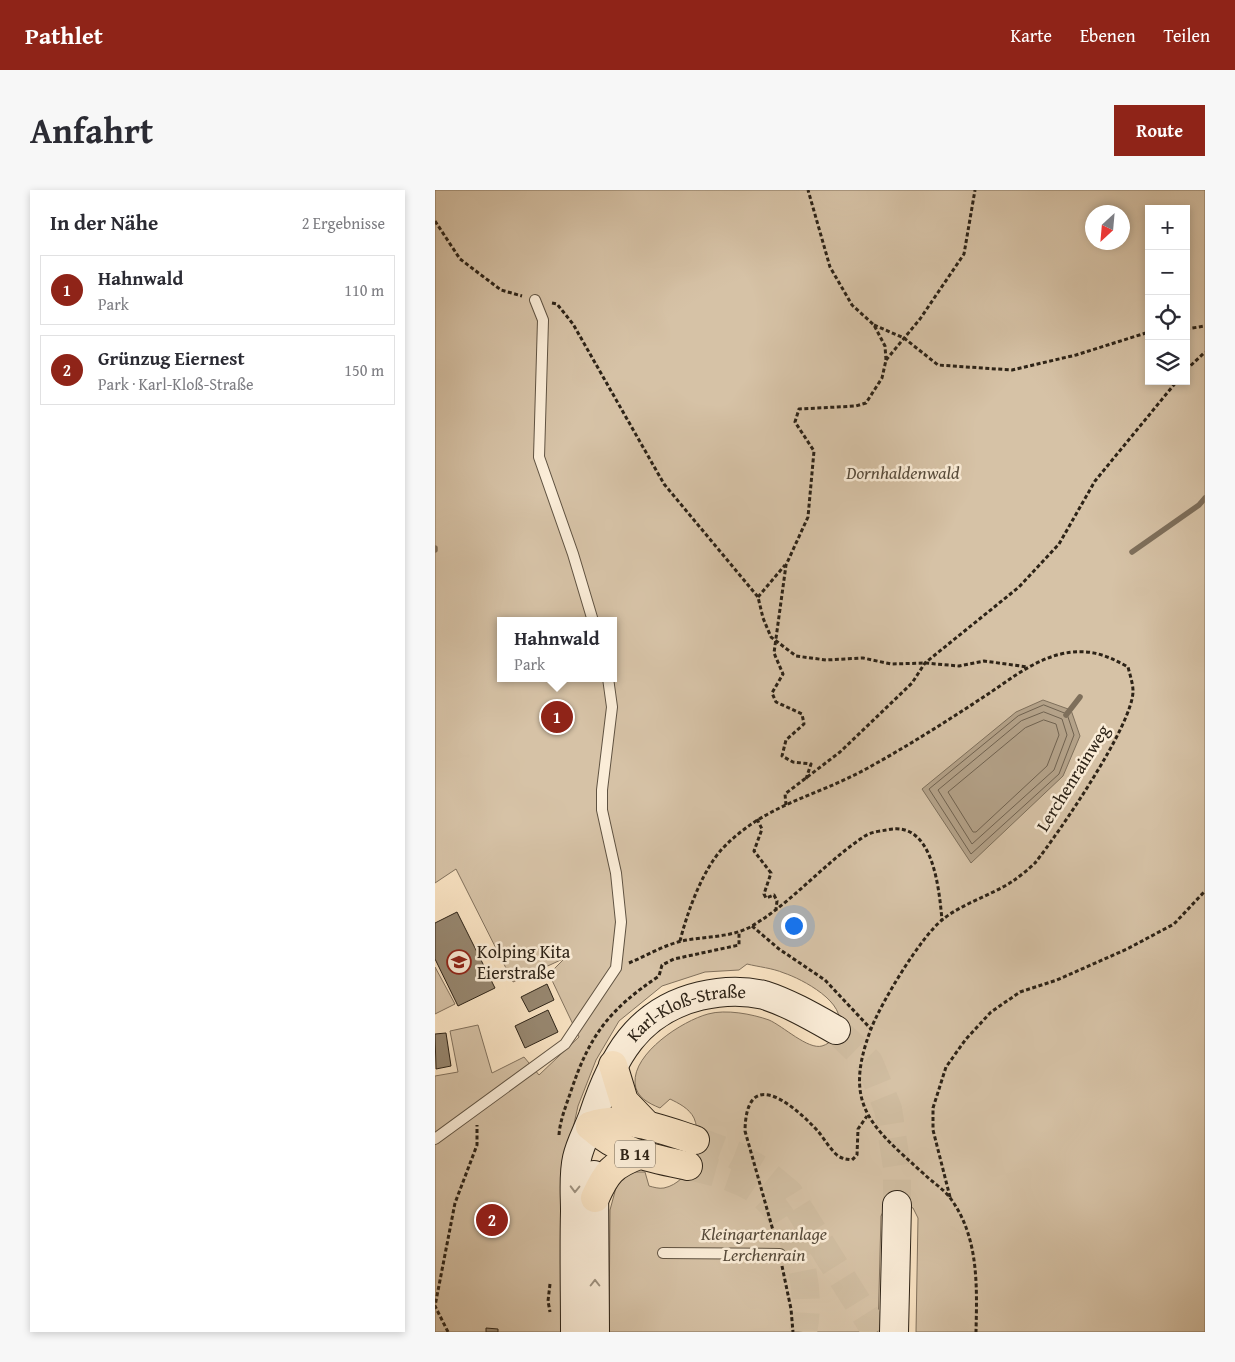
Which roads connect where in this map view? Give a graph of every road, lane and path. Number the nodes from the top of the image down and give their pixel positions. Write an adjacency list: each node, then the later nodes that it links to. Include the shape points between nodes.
1 (808, 190): 5 (path, via 831,267 853,305)
2 (975, 190): 9 (path, via 964,254)
3 (435, 221): 4 (path, via 460,259 501,290)
4 (535, 300): 15 (path, via 557,304 573,324 665,484); 16 (lane, via 543,320 539,457)
5 (873, 325): 9 (path); 11 (path, via 885,346)
6 (1205, 326): 7 (path)
7 (1190, 328)
8 (1145, 333): 9 (path, via 1012,370 938,365)
9 (904, 338): 11 (path)
10 (1205, 352): 12 (path)
11 (886, 360): 14 (path, via 882,378 866,403 799,409 795,422 815,452 808,517)
12 (1190, 366)
13 (1174, 385): 18 (path, via 1095,481 1059,544 1019,587)
14 (786, 565): 15 (path); 17 (path)
15 (758, 597): 17 (path, via 763,618)
16 (592, 617)
17 (775, 641): 18 (path, via 796,656 826,660 863,658 891,664); 21 (path, via 774,652 783,674 772,694 776,702 803,714 804,724 786,740 782,756 793,762 811,764)
18 (925, 663): 19 (path, via 959,666 984,661); 21 (path, via 912,683 841,752)
19 (1029, 667): 22 (path, Lerchenrainweg, via 930,732 864,770); 26 (path, Lerchenrainweg, via 1059,654 1084,650 1107,655 1129,667 1134,692 1119,735 1033,864 1013,881)
20 (609, 682): 29 (lane, via 612,707 601,790 621,922)
21 (806, 779): 22 (path, via 785,794)
22 (786, 805): 23 (path, Lerchenrainweg)
23 (757, 819): 25 (path, via 762,829 754,851 771,873 763,894 766,898 774,895); 28 (path, Lerchenrainweg, via 721,850 687,916)
24 (1205, 891): 42 (path, via 1174,924 1057,980 1020,992 991,1012 966,1039 946,1067 933,1108 933,1130)
25 (776, 910): 26 (path, via 867,834 899,827 914,832 926,848 939,887); 27 (path)
26 (942, 920): 30 (path, Lerchenrainweg, via 916,951)
27 (752, 926): 28 (path, via 739,933); 30 (path, via 825,980)
28 (680, 942): 29 (path)
29 (616, 968): 33 (lane, via 565,1044)
30 (871, 1029): 34 (path, Lerchenrainweg, via 859,1074 860,1097)
31 (836, 1030): 32 (main road, Karl-Kloß-Straße, via 787,1004 764,996 739,991 710,994 663,1010 641,1027)
32 (613, 1064): 35 (main road, B 14, via 623,1101); 36 (main road, Karl-Kloß-Straße)
33 (477, 1109): 37 (lane); 46 (path, via 477,1145 455,1203 435,1306)
34 (867, 1116): 42 (path, Lerchenrainweg); 45 (path, via 858,1129 857,1155 851,1160 839,1157 816,1129 787,1104 766,1094 751,1101 745,1113 745,1132)
35 (646, 1124): 36 (main road, B 14, via 621,1121); 38 (main road, B 14)
36 (590, 1126): 39 (main road, B 14, via 608,1142); 41 (main road, Karl-Kloß-Straße); 47 (main road, Karl-Kloß-Straße, one-way to 47, via 577,1158 575,1183)
37 (435, 1139)
38 (695, 1140)
39 (639, 1155): 40 (main road, B 14); 41 (main road, B 14, via 619,1162 607,1174)
40 (688, 1166)
41 (595, 1198): 48 (main road, Karl-Kloß-Straße, one-way to 41)
42 (950, 1198): 51 (path, Lerchenrainweg, via 966,1230 976,1268)
43 (897, 1205): 50 (main road)
44 (663, 1253): 45 (lane)
45 (780, 1254): 49 (path)
46 (448, 1332)
47 (575, 1332)
48 (595, 1332)
49 (793, 1332)
50 (894, 1332)
51 (976, 1332)

